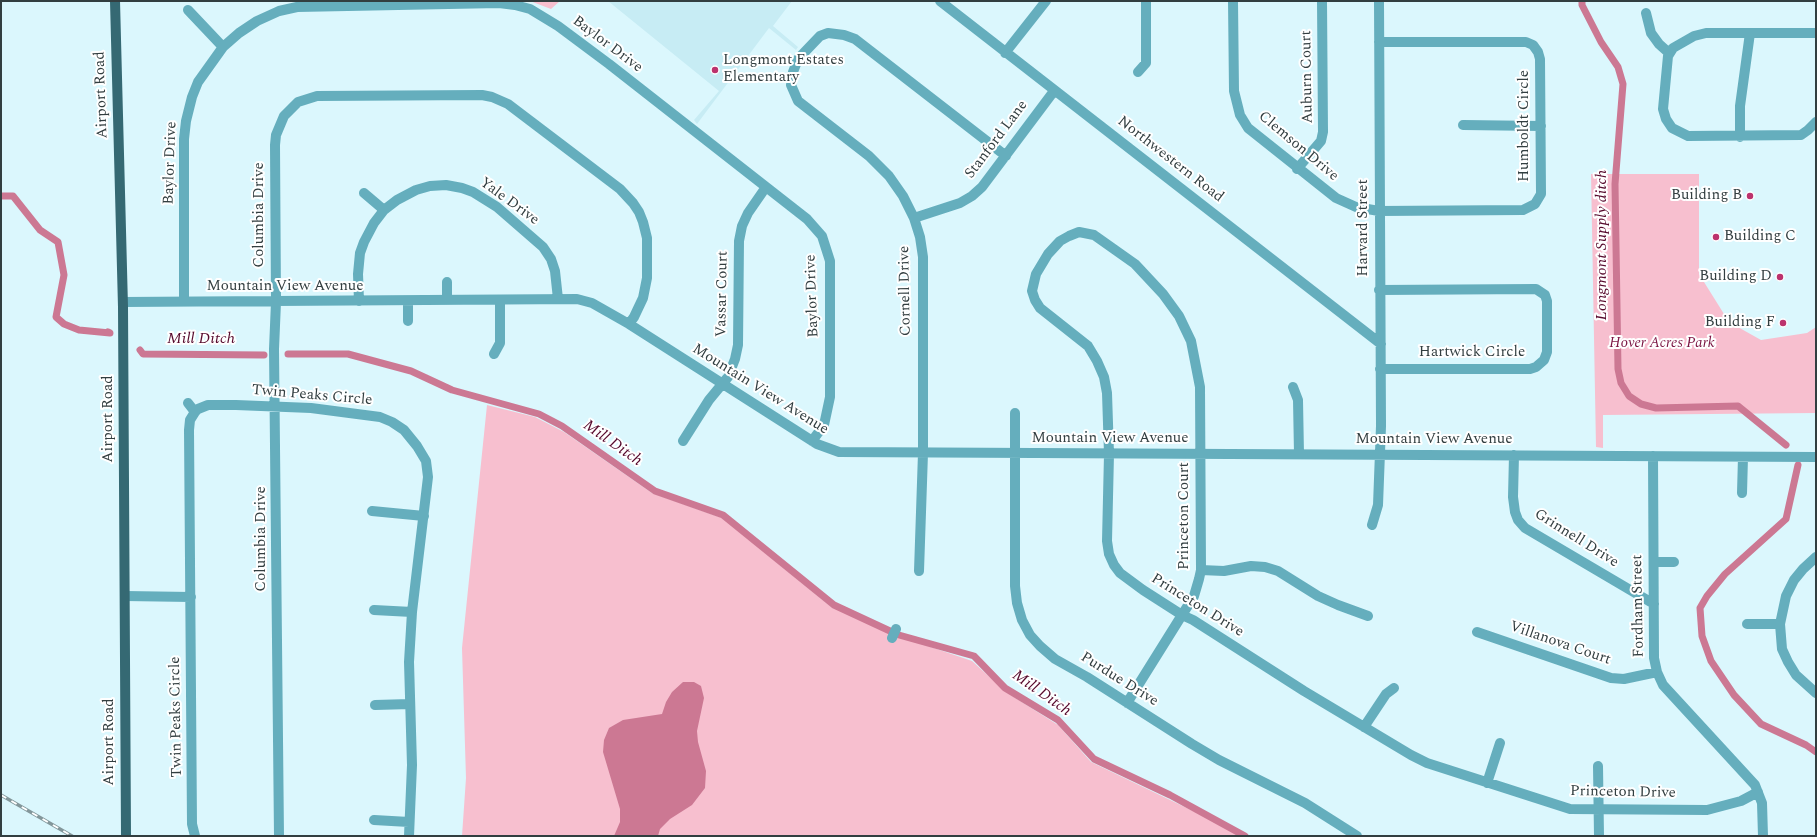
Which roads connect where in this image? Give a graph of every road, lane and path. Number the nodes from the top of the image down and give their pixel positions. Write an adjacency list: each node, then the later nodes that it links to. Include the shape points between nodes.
1 (115, 1): 37 (main road, Airport Road)
2 (940, 1): 15 (street, Northwestern Road)
3 (1046, 1): 15 (street)
4 (1146, 1): 17 (street, via 1146,63)
5 (1233, 1): 24 (street, Clemson Drive, via 1234,91 1240,115 1248,128)
6 (1322, 1): 24 (street, Auburn Court, via 1323,132 1321,141)
7 (1379, 1): 13 (street, Harvard Street)
8 (422, 3): 14 (street, Baylor Drive, via 298,7 279,11 239,33); 25 (street, Baylor Drive, via 499,3 530,9 558,26 609,64)
9 (188, 10): 14 (street)
10 (1646, 13): 16 (street, via 1652,33)
11 (1750, 33): 12 (street); 16 (street, via 1706,33 1694,36); 22 (street, via 1740,106)
12 (1816, 33)
13 (1379, 42): 21 (street, Humboldt Circle, via 1526,42 1533,45 1540,59); 28 (street, Harvard Street)
14 (223, 47): 38 (street, Baylor Drive, via 198,82 186,121)
15 (1005, 53): 18 (street, Northwestern Road)
16 (1669, 53): 22 (street, via 1663,110 1672,128 1688,136)
17 (1138, 72)
18 (1054, 91): 23 (street, Stanford Lane); 42 (street, Northwestern Road)
19 (1816, 122): 22 (street, via 1800,135)
20 (1463, 125): 21 (street)
21 (1541, 126): 28 (street, Humboldt Circle, via 1541,194 1535,204 1528,209)
22 (1740, 136)
23 (1006, 156): 29 (street, Stanford Lane, via 972,196 960,203); 29 (street, Cornell Drive, via 855,39 833,33 820,36 798,59 791,85 793,92 798,101 869,156 889,176)
24 (1298, 169): 28 (street, Clemson Drive, via 1342,202)
25 (766, 187): 45 (street, Vassar Court, via 748,213 740,234 738,345); 52 (street, Baylor Drive, via 813,224 822,236 830,261 830,397 824,425)
26 (364, 193): 27 (street)
27 (384, 210): 32 (street, Yale Drive, via 416,190 430,186 451,186 473,192 497,207 543,247 555,272); 35 (street, Yale Drive, via 374,223 360,253)
28 (1379, 211): 31 (street, Harvard Street)
29 (914, 218): 53 (street, Cornell Drive, via 920,237 922,257)
30 (447, 282): 33 (street)
31 (1379, 290): 42 (street, Harvard Street); 44 (street, Hartwick Circle, via 1536,289 1545,295 1547,301 1547,352 1544,360 1536,367)
32 (558, 299): 34 (street, Mountain View Avenue); 41 (street, Mountain View Avenue, via 577,299 592,303)
33 (447, 300): 34 (street, Mountain View Avenue); 36 (street, Mountain View Avenue)
34 (500, 300): 43 (street, via 500,343)
35 (359, 301): 36 (street, Mountain View Avenue); 39 (street, Mountain View Avenue)
36 (408, 301): 40 (street)
37 (123, 302): 38 (street, Mountain View Avenue); 72 (main road, Airport Road)
38 (184, 302): 39 (street, Mountain View Avenue)
39 (276, 302): 41 (street, Columbia Drive, via 275,145 279,125 290,108 307,98 317,96 482,95 508,104 615,185 633,203 645,228 647,278 643,298); 48 (street, Columbia Drive)
40 (408, 321)
41 (629, 324): 45 (street, Mountain View Avenue)
42 (1380, 344): 44 (street, Harvard Street)
43 (494, 354)
44 (1380, 369): 58 (street, Harvard Street)
45 (723, 384): 51 (street, Vassar Court, via 709,400); 52 (street, Mountain View Avenue)
46 (1293, 387): 57 (street, via 1298,400)
47 (188, 403): 49 (street)
48 (276, 405): 49 (street, Twin Peaks Circle, via 208,405); 65 (street, Twin Peaks Circle, via 375,416 404,430 418,446 426,461 428,476); 98 (street, Columbia Drive)
49 (195, 412): 73 (street, Twin Peaks Circle, via 190,420 189,430)
50 (1015, 413): 54 (street, Purdue Drive)
51 (683, 441)
52 (812, 441): 53 (street, Mountain View Avenue, via 823,448 839,452)
53 (923, 453): 54 (street, Mountain View Avenue); 71 (street, Cornell Drive)
54 (1016, 453): 55 (street, Mountain View Avenue); 85 (street, Purdue Drive, via 1015,586 1022,620 1030,635 1055,659)
55 (1109, 454): 56 (street, Mountain View Avenue); 56 (street, Princeton Drive, via 1107,393 1097,361 1088,346 1040,308 1032,291 1036,274 1048,254 1060,241 1080,232 1094,235 1134,264 1163,294 1179,316 1191,341 1196,360 1200,387); 77 (street, Princeton Drive, via 1109,554 1120,573)
56 (1200, 454): 57 (street, Mountain View Avenue); 70 (street, Princeton Court)
57 (1299, 454): 58 (street, Mountain View Avenue)
58 (1380, 454): 59 (street, Mountain View Avenue); 66 (street, Harvard Street, via 1378,505)
59 (1514, 455): 60 (street, Mountain View Avenue); 74 (street, Grinnell Drive, via 1515,512 1525,528)
60 (1653, 456): 61 (street, Mountain View Avenue); 68 (street, Fordham Street)
61 (1743, 457): 62 (street, Mountain View Avenue); 63 (street)
62 (1816, 457)
63 (1742, 493)
64 (372, 511): 65 (street)
65 (424, 516): 76 (street, Twin Peaks Circle)
66 (1372, 525)
67 (1816, 557): 80 (street, via 1794,580 1786,596)
68 (1654, 562): 69 (street); 74 (street, Fordham Street)
69 (1674, 562)
70 (1201, 570): 77 (street, Princeton Court, via 1194,596); 78 (street, via 1224,571 1251,566 1265,567 1278,571 1338,606)
71 (919, 571)
72 (125, 596): 73 (street); 96 (main road, Airport Road)
73 (191, 597): 97 (street, Twin Peaks Circle, via 192,824)
74 (1654, 604): 82 (street, Fordham Street, via 1654,658)
75 (374, 610): 76 (street)
76 (412, 612): 86 (street, Twin Peaks Circle)
77 (1182, 615): 85 (street, Princeton Court); 88 (street, Princeton Drive)
78 (1368, 616)
79 (1747, 624): 80 (street)
80 (1780, 624): 84 (street, via 1782,649 1788,662 1796,675)
81 (1477, 632): 82 (street, Villanova Court, via 1612,678 1624,679)
82 (1657, 672): 92 (street, Fordham Street, via 1663,686 1755,785)
83 (1394, 688): 88 (street, via 1386,694)
84 (1816, 693)
85 (1127, 703): 100 (street, Purdue Drive, via 1219,760 1305,803)
86 (410, 704): 87 (street); 95 (street, Twin Peaks Circle, via 412,765)
87 (375, 705)
88 (1364, 727): 91 (street, Princeton Drive, via 1427,763)
89 (1500, 743): 91 (street)
90 (1598, 766): 93 (street)
91 (1487, 782): 93 (street, Princeton Drive, via 1570,810)
92 (1758, 792): 93 (street, Princeton Drive, via 1741,801 1707,810); 102 (street, Fordham Street, via 1762,803)
93 (1599, 810): 101 (street)
94 (374, 820): 95 (street)
95 (409, 822): 99 (street, Twin Peaks Circle)
96 (126, 836)
97 (195, 836)
98 (279, 836)
99 (408, 836)
100 (1357, 836)
101 (1599, 836)
102 (1763, 836)

